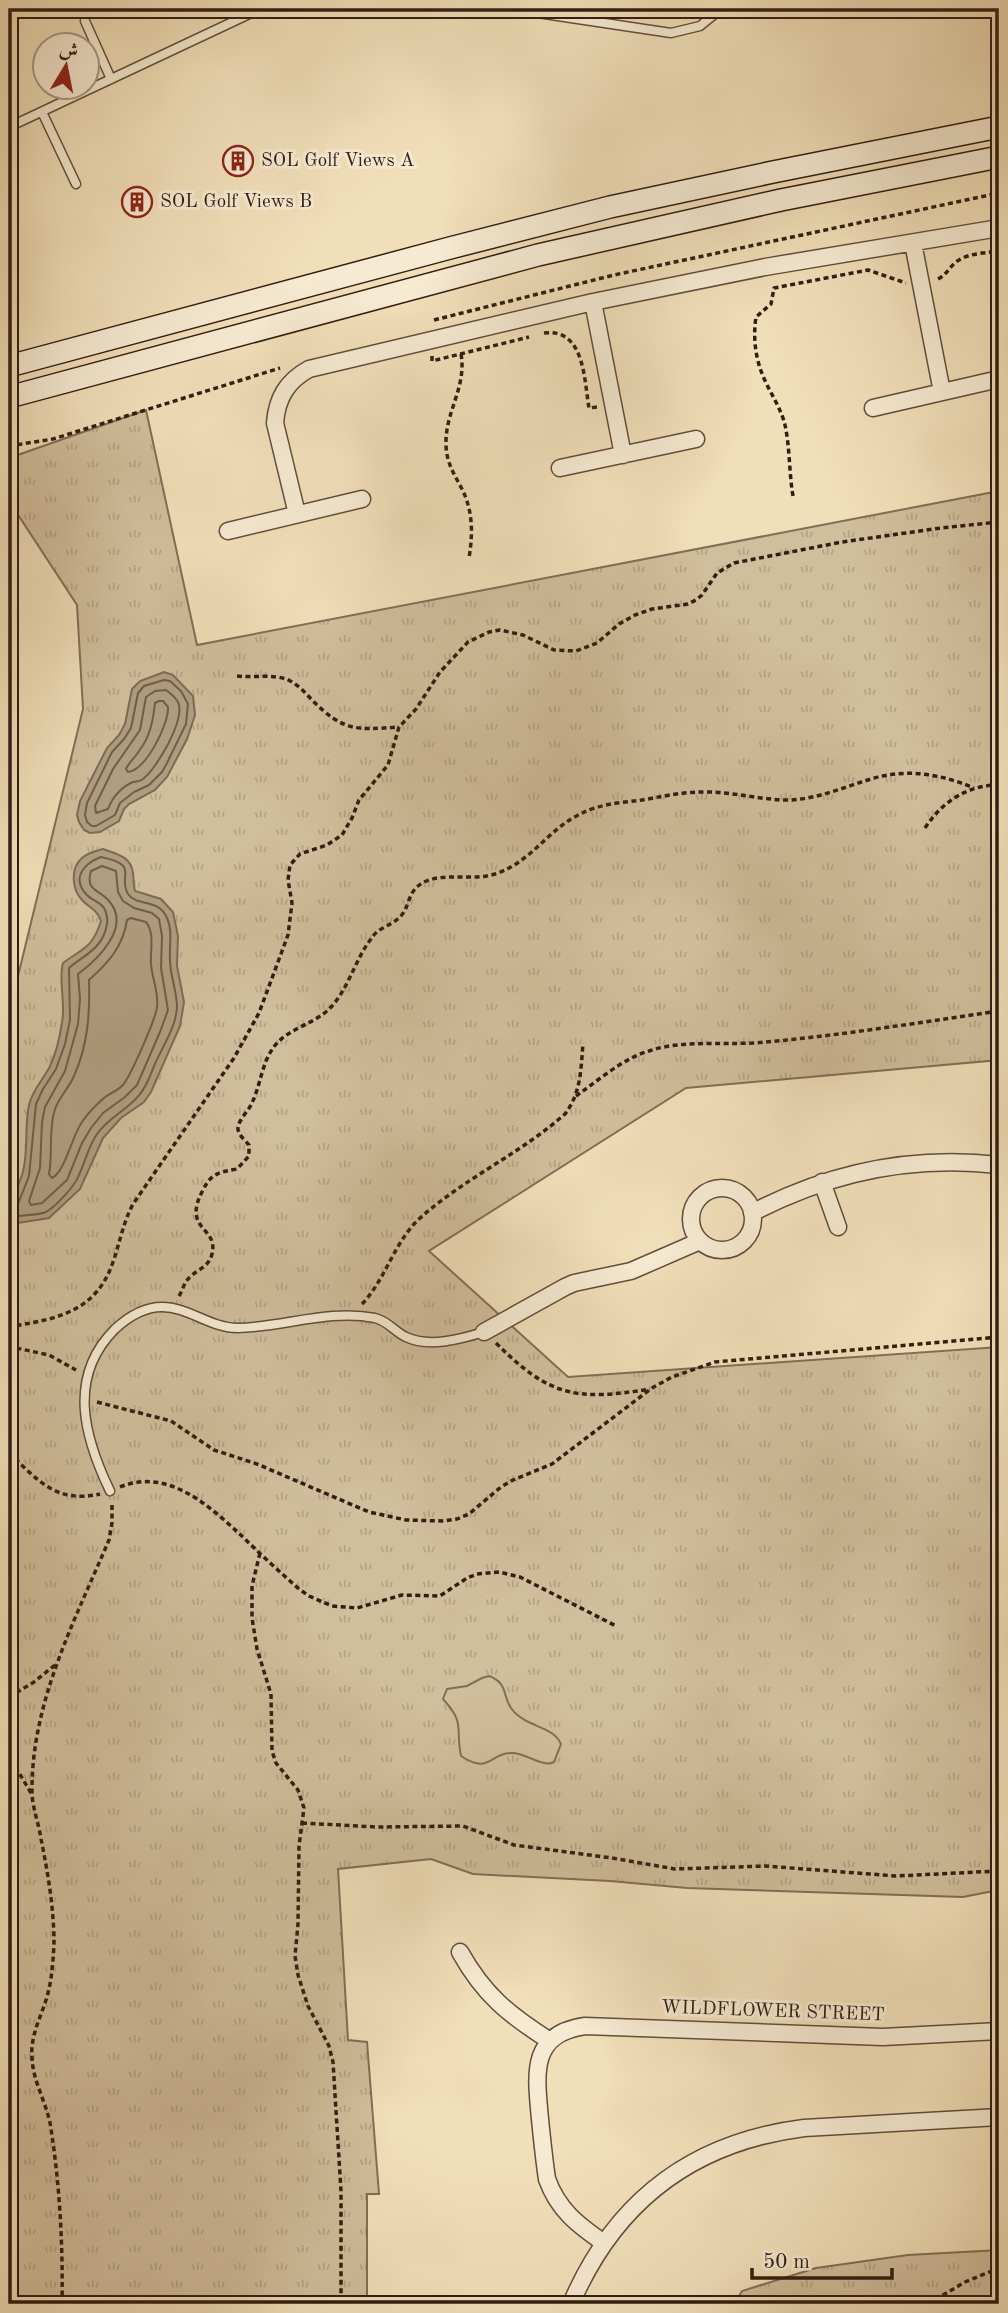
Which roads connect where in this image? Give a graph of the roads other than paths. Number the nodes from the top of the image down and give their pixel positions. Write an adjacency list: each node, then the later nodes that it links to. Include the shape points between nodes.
1 (260, 9): 5 (lane)
2 (511, 9): 3 (lane, via 671,33 700,26)
3 (722, 9)
4 (85, 22): 5 (lane)
5 (111, 79): 6 (lane)
6 (42, 112): 7 (lane); 10 (lane)
7 (9, 127)
8 (999, 127): 14 (street, via 610,207)
9 (999, 157): 17 (street, via 551,252)
10 (76, 184)
11 (999, 228): 12 (street)
12 (913, 243): 13 (street); 16 (street)
13 (593, 302): 20 (street); 23 (street, via 309,369 288,385 276,410 275,423)
14 (9, 366)
15 (999, 379): 16 (street)
16 (942, 392): 18 (street)
17 (9, 397)
18 (873, 408)
19 (696, 439): 20 (street)
20 (624, 455): 21 (street)
21 (560, 468)
22 (362, 499): 23 (street)
23 (297, 514): 24 (street)
24 (228, 531)
25 (999, 1165): 26 (street, via 913,1163)
26 (822, 1182): 27 (street); 28 (street)
27 (752, 1213): 29 (street, via 750,1232 737,1246 718,1250); 29 (street, via 742,1195 722,1188 712,1190 696,1202 692,1212 691,1222)
28 (838, 1227)
29 (700, 1241): 30 (street, via 631,1271 565,1287)
30 (484, 1332): 31 (lane, via 423,1342 377,1318 314,1318 238,1328 216,1325 172,1308 149,1309 128,1319 102,1344 87,1376 86,1424)
31 (110, 1491)
32 (460, 1952): 34 (street, via 490,1996)
33 (999, 2031): 34 (street, WILDFLOWER STREET, via 883,2037 585,2026)
34 (550, 2041): 36 (street, via 536,2072 547,2179 565,2212)
35 (999, 2118): 36 (street, via 804,2128 745,2139 666,2179)
36 (604, 2243): 37 (street)
37 (571, 2304)

